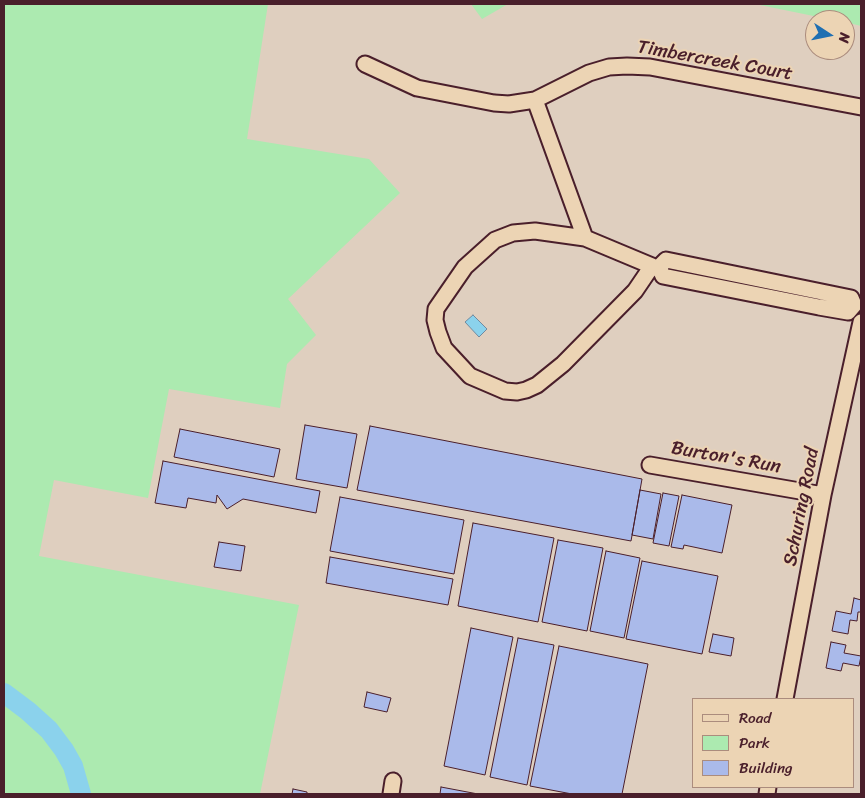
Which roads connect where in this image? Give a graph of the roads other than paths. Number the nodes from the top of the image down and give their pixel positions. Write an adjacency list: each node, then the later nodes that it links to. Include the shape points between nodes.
1 (365, 64): 2 (street, Timbercreek Court, via 417,88 494,103)
2 (535, 100): 3 (street, Timbercreek Court, via 589,74 609,67 627,66); 4 (street)
3 (861, 108)
4 (585, 238): 5 (street); 5 (street, via 535,231 513,233 496,240 465,267 436,309 435,319 444,348 470,376 505,391 517,392 537,385 563,364)
5 (655, 267): 6 (street, via 663,276 819,307 848,312)
6 (858, 305)
7 (861, 322): 9 (street, Schuring Road)
8 (650, 465): 9 (street, Burton's Run)
9 (823, 495): 10 (street, Schuring Road)
10 (785, 698)

